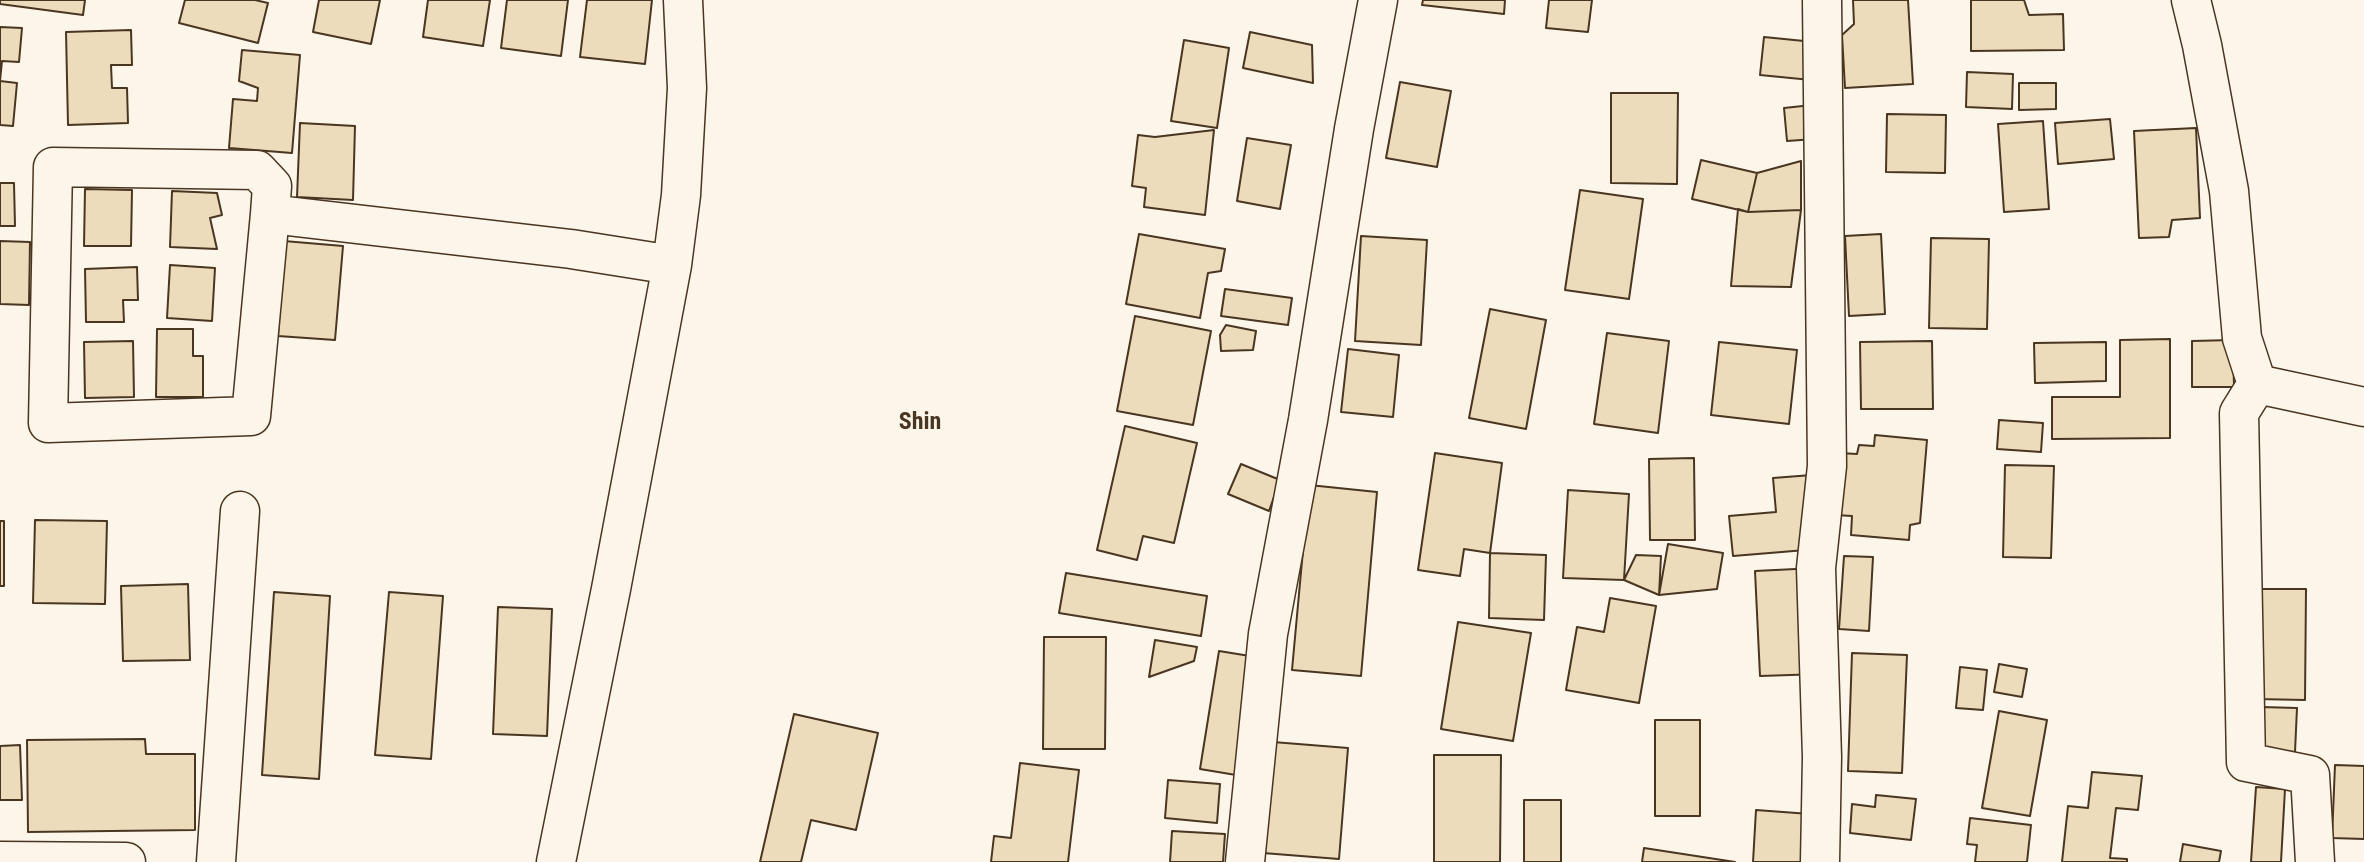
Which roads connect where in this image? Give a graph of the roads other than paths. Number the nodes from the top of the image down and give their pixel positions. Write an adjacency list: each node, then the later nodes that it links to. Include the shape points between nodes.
1 (683, 0): 6 (street, via 687,88)
2 (1378, 0): 14 (street, via 1268,634)
3 (1822, 0): 15 (street, via 1827,466 1816,568)
4 (2191, 0): 7 (street, via 2229,191 2242,338)
5 (270, 214): 5 (street, via 272,186 257,170 53,167 48,423 251,416); 6 (street, via 571,248)
6 (672, 265): 13 (street)
7 (2258, 384): 8 (street); 16 (street, via 2239,413 2246,762 2310,775)
8 (2364, 407)
9 (240, 511): 12 (street)
10 (0, 861): 11 (street)
11 (126, 862)
12 (216, 862)
13 (556, 862)
14 (1245, 862)
15 (1820, 862)
16 (2315, 862)

